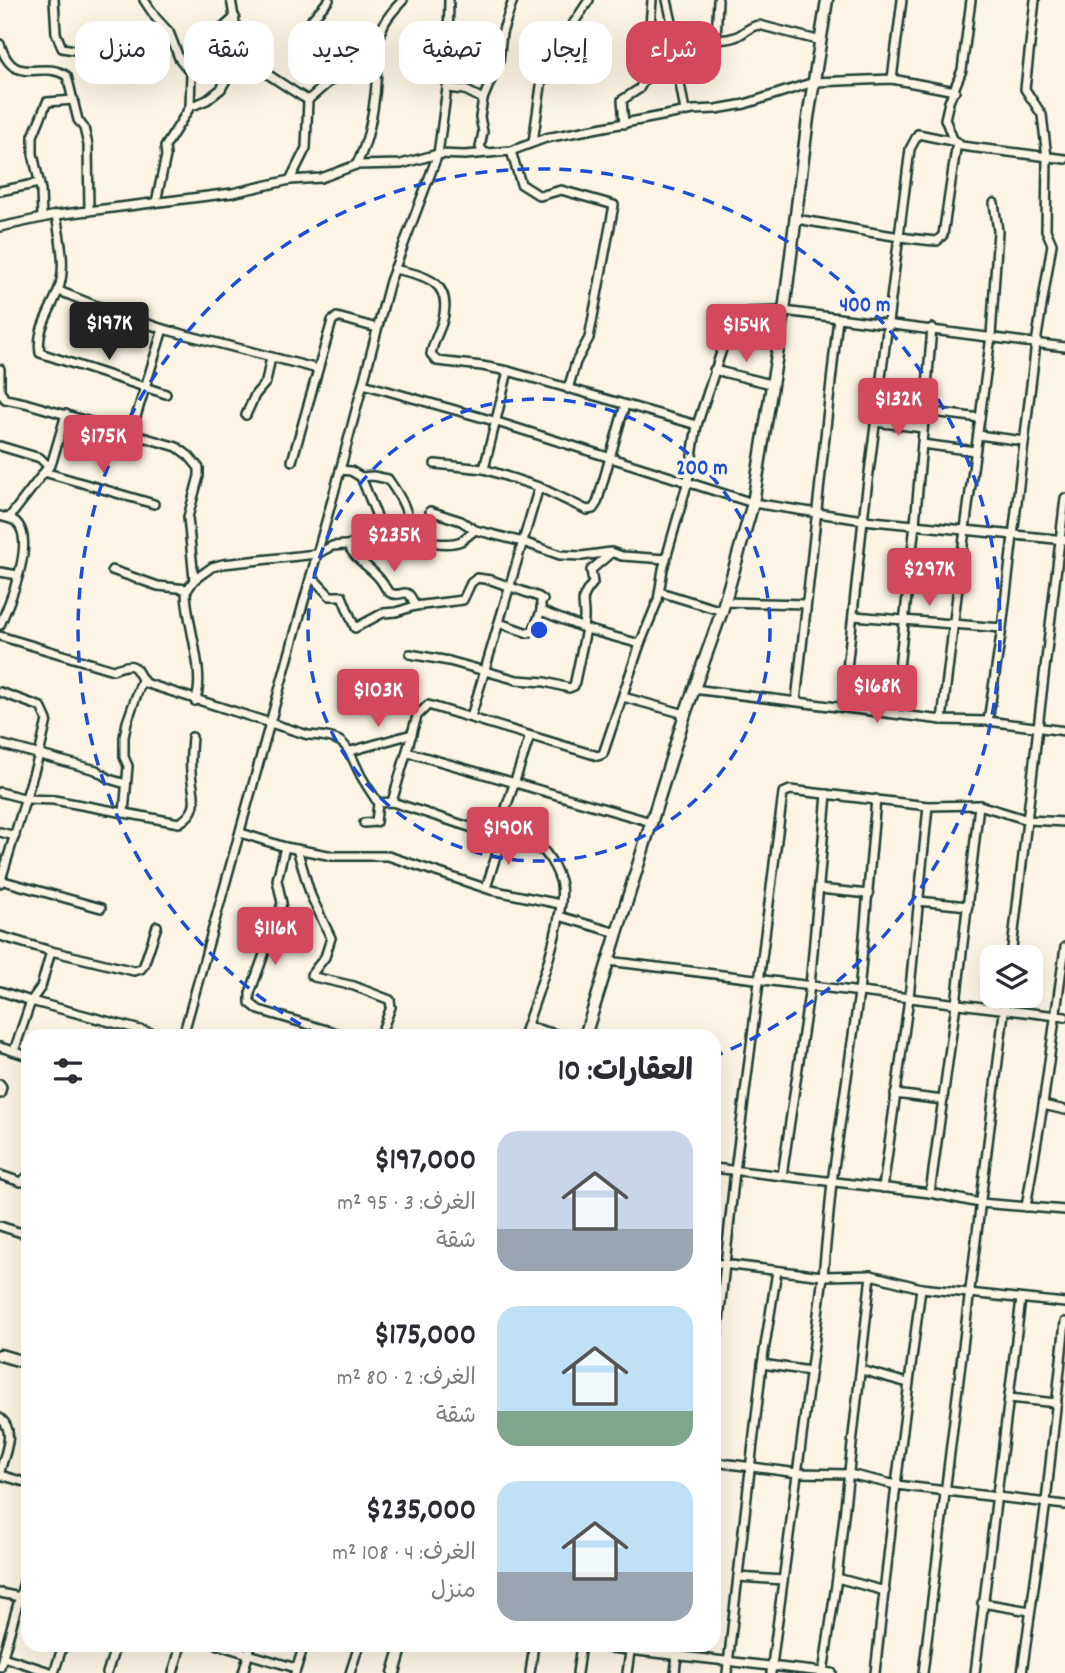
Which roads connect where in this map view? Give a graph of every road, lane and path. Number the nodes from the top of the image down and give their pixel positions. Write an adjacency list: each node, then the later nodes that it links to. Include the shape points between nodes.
1 (54, 0): 26 (street, via 62,48)
2 (144, 0): 27 (street, via 169,32)
3 (231, 0): 16 (street)
4 (329, 0): 17 (street)
5 (403, 0): 22 (street)
6 (449, 0): 36 (street)
7 (513, 0): 38 (street, via 499,61)
8 (589, 0): 44 (street, via 569,30 558,60 542,79)
9 (652, 0): 43 (street, via 647,65 639,89 623,97)
10 (667, 0): 20 (street)
11 (718, 0): 21 (street)
12 (827, 0): 24 (street)
13 (902, 0): 29 (street)
14 (971, 0): 37 (street)
15 (1035, 0): 49 (street, via 1025,89 1042,115)
16 (235, 18): 18 (street); 19 (street)
17 (312, 19)
18 (231, 21)
19 (236, 21)
20 (672, 21)
21 (717, 21)
22 (385, 22)
23 (721, 39): 24 (street, via 734,38 759,25)
24 (821, 41): 30 (street)
25 (0, 44): 39 (street, via 10,65 29,72 60,71 67,76)
26 (75, 50)
27 (184, 64)
28 (274, 77): 40 (street)
29 (892, 79): 30 (street); 37 (street)
30 (814, 82): 42 (street, via 746,104); 60 (street)
31 (191, 84): 41 (street)
32 (224, 84): 41 (street)
33 (327, 84): 40 (street)
34 (375, 84): 51 (street, via 363,153)
35 (680, 84): 42 (street)
36 (447, 88): 38 (street); 48 (street)
37 (955, 91): 45 (street, via 945,120)
38 (483, 99): 47 (street, via 480,147)
39 (74, 100): 53 (street, via 44,104 33,136); 57 (street, via 88,145)
40 (308, 100): 52 (street, via 306,148)
41 (190, 107): 55 (street, via 165,147)
42 (685, 111): 43 (street)
43 (624, 124): 44 (street)
44 (533, 142): 46 (street)
45 (957, 142): 49 (street); 62 (street, via 943,235 937,241); 62 (street, via 918,134 911,149)
46 (511, 150): 47 (street); 82 (street, via 521,184 540,196 561,190 614,205 591,328)
47 (484, 152): 48 (street)
48 (438, 154): 51 (street, via 401,163); 63 (street)
49 (1047, 157): 50 (street); 72 (street, via 1046,230 1052,244)
50 (1065, 159)
51 (356, 165): 52 (street, via 321,178)
52 (290, 180): 55 (street)
53 (39, 183): 54 (street); 59 (street)
54 (0, 191)
55 (156, 202): 57 (street)
56 (994, 203): 71 (street, via 998,231)
57 (89, 211): 58 (street)
58 (56, 215): 59 (street); 64 (street, via 63,260)
59 (42, 218): 61 (street)
60 (796, 219): 62 (street); 65 (street)
61 (0, 227)
62 (899, 238): 67 (street)
63 (394, 268): 68 (street); 78 (street, via 420,274 444,293 433,359)
64 (59, 291): 70 (street); 81 (street, via 45,317 40,353)
65 (784, 311): 66 (street); 77 (street, via 733,316); 80 (street)
66 (838, 318): 67 (street); 112 (street)
67 (888, 323): 69 (street); 90 (street)
68 (377, 328): 76 (street, via 334,319); 79 (street)
69 (932, 328): 71 (street); 85 (street)
70 (163, 329): 74 (street); 81 (street)
71 (991, 337): 72 (street); 88 (street)
72 (1036, 343): 73 (street); 95 (street)
73 (1065, 347)
74 (271, 357): 76 (street); 87 (street, via 266,382)
75 (0, 369): 86 (street, via 0,391 5,399)
76 (318, 369): 100 (street)
77 (715, 370): 80 (street); 91 (street)
78 (508, 371): 82 (street); 89 (street)
79 (363, 384): 89 (street); 104 (street)
80 (771, 384): 109 (street)
81 (145, 388): 83 (street); 93 (street)
82 (568, 389): 84 (street)
83 (166, 394)
84 (625, 405): 91 (street); 99 (street)
85 (925, 411): 88 (street); 92 (street)
86 (66, 414): 93 (street); 103 (street, via 55,456)
87 (246, 415)
88 (980, 418): 94 (street)
89 (494, 421): 99 (street); 102 (street)
90 (876, 422): 92 (street); 114 (street)
91 (698, 425): 106 (street)
92 (923, 428): 96 (street)
93 (131, 433): 131 (street, via 177,447 199,468 188,517)
94 (978, 435): 95 (street); 98 (street)
95 (1024, 441): 118 (street)
96 (922, 444): 98 (street); 115 (street)
97 (0, 446): 103 (street, via 40,458)
98 (975, 451): 116 (street)
99 (610, 458): 106 (street); 107 (street, via 593,509 578,507)
100 (292, 461)
101 (435, 464): 102 (street)
102 (484, 469): 107 (street)
103 (46, 470): 110 (street); 113 (street)
104 (340, 470): 105 (street); 125 (street)
105 (361, 477): 119 (street, via 388,479 406,510); 121 (street, via 378,519)
106 (688, 481): 109 (street); 126 (street)
107 (539, 486): 122 (street)
108 (1065, 498): 120 (street)
109 (753, 503): 112 (street); 137 (street)
110 (154, 504)
111 (430, 510): 117 (street)
112 (817, 513): 114 (street); 135 (street)
113 (4, 517): 129 (street, via 15,521 22,531)
114 (863, 520): 115 (street); 139 (street)
115 (915, 524): 116 (street); 140 (street)
116 (964, 529): 118 (street); 142 (street)
117 (475, 530): 119 (street, via 450,543); 122 (street)
118 (1013, 534): 120 (street); 145 (street)
119 (408, 536): 121 (street)
120 (1062, 540): 163 (street)
121 (394, 541): 123 (street)
122 (523, 542): 124 (street, via 560,555); 132 (street)
123 (348, 545): 125 (street, via 332,545); 136 (street, via 389,592 410,594)
124 (611, 552): 126 (street); 144 (street, via 591,570 593,583 582,606)
125 (317, 554): 130 (street); 131 (street, via 223,564)
126 (666, 559): 134 (street)
127 (112, 570): 133 (street, via 158,586)
128 (0, 572): 129 (street)
129 (18, 575): 143 (street)
130 (311, 576): 136 (street, via 331,597 342,596 355,628 383,613); 162 (street)
131 (194, 580): 133 (street)
132 (509, 588): 136 (street, via 477,578 463,600); 138 (street, via 543,600); 141 (street)
133 (187, 589): 154 (street, via 199,677)
134 (660, 592): 137 (street); 147 (street)
135 (806, 604): 137 (street); 155 (street)
136 (415, 606)
137 (723, 606): 151 (street)
138 (541, 611): 141 (street, via 528,633); 144 (street)
139 (854, 616): 140 (street); 156 (street)
140 (904, 621): 142 (street); 157 (street)
141 (499, 623): 149 (street)
142 (954, 623): 145 (street); 160 (street)
143 (0, 625)
144 (585, 627): 147 (street); 149 (street, via 574,686)
145 (1002, 628): 161 (street)
146 (0, 636): 150 (street, via 113,670 133,666)
147 (640, 644): 153 (street)
148 (410, 654): 149 (street)
149 (484, 671): 159 (street)
150 (142, 680): 154 (street); 173 (street, via 124,737)
151 (693, 689): 155 (street); 158 (street)
152 (0, 692): 171 (street, via 41,707 45,713)
153 (623, 697): 158 (street); 166 (street, via 603,754)
154 (195, 701): 162 (street)
155 (796, 701): 156 (street)
156 (843, 706): 157 (street)
157 (894, 713): 160 (street)
158 (685, 714): 184 (street)
159 (471, 718): 165 (street, via 428,705 417,716); 166 (street)
160 (942, 720): 161 (street)
161 (988, 721): 163 (street)
162 (270, 723): 169 (street, via 340,741); 188 (street)
163 (1037, 727): 164 (street); 183 (street)
164 (1065, 731)
165 (412, 734): 169 (street); 170 (street)
166 (530, 736): 172 (street)
167 (192, 737): 182 (street, via 195,803 190,816 179,823)
168 (0, 744): 171 (street)
169 (351, 751): 179 (street)
170 (407, 752): 172 (street); 178 (street)
171 (39, 755): 173 (street, via 96,770); 176 (street)
172 (516, 783): 184 (street); 190 (street)
173 (126, 784): 182 (street)
174 (0, 792): 176 (street)
175 (827, 794): 177 (street); 195 (street); 209 (street, via 783,793)
176 (27, 799): 182 (street); 189 (street)
177 (876, 799): 181 (street); 196 (street)
178 (392, 802): 179 (street); 190 (street)
179 (378, 803): 186 (street, via 376,822)
180 (979, 805): 181 (street); 183 (street); 199 (street)
181 (928, 806): 197 (street)
182 (124, 813)
183 (1028, 820): 185 (street); 205 (street)
184 (652, 822): 203 (street)
185 (1065, 822)
186 (364, 823)
187 (0, 832): 189 (street)
188 (241, 833): 191 (street); 223 (street)
189 (15, 836): 193 (street)
190 (500, 836): 194 (street); 198 (street, via 544,851 561,884)
191 (285, 847): 192 (street); 224 (street, via 277,880 282,903 250,1003)
192 (297, 849): 194 (street, via 333,856 388,856); 225 (street, via 311,896 331,938 311,975 390,1000)
193 (0, 881): 200 (street)
194 (486, 888): 198 (street)
195 (819, 888): 196 (street); 210 (street)
196 (869, 894): 212 (street)
197 (918, 901): 199 (street); 213 (street)
198 (560, 904): 201 (street)
199 (968, 906): 215 (street)
200 (101, 908)
201 (559, 916): 203 (street); 219 (street)
202 (157, 926): 207 (street, via 144,965 134,971)
203 (617, 933): 208 (street)
204 (0, 936): 207 (street)
205 (1012, 945)
206 (1065, 947): 218 (street)
207 (51, 951): 214 (street, via 41,987)
208 (608, 961): 209 (street); 228 (street)
209 (761, 980): 210 (street); 240 (street)
210 (810, 986): 212 (street); 242 (street)
211 (0, 991): 214 (street)
212 (859, 993): 213 (street); 244 (street)
213 (909, 998): 215 (street); 235 (street)
214 (31, 1001): 220 (street); 221 (street)
215 (956, 1004): 217 (street); 236 (street)
216 (1004, 1008): 217 (street)
217 (1004, 1011): 218 (street); 247 (street)
218 (1061, 1017): 237 (street)
219 (527, 1026): 226 (street); 227 (street)
220 (131, 1027): 222 (street)
221 (21, 1029)
222 (138, 1029)
223 (185, 1029)
224 (312, 1029)
225 (383, 1029)
226 (526, 1029)
227 (538, 1029)
228 (587, 1029)
229 (21, 1030): 231 (street)
230 (0, 1047): 231 (street)
231 (14, 1051): 232 (street)
232 (21, 1054)
233 (0, 1084): 234 (street)
234 (0, 1094)
235 (895, 1094): 236 (street); 245 (street)
236 (943, 1100): 246 (street)
237 (1043, 1105): 238 (street); 248 (street)
238 (1065, 1110)
239 (721, 1169): 240 (street)
240 (735, 1171): 242 (street); 253 (street)
241 (0, 1175): 243 (street)
242 (782, 1176): 244 (street)
243 (21, 1182)
244 (832, 1182): 245 (street); 256 (street)
245 (883, 1188): 246 (street)
246 (930, 1194): 247 (street)
247 (980, 1203): 248 (street); 259 (street)
248 (1026, 1207): 249 (street)
249 (1065, 1210)
250 (0, 1226): 251 (street)
251 (21, 1232)
252 (721, 1264): 253 (street)
253 (725, 1264): 254 (street); 258 (street)
254 (777, 1271): 256 (street); 265 (street)
255 (872, 1275): 256 (street); 257 (street); 266 (street)
256 (823, 1276): 267 (street)
257 (921, 1288): 259 (street); 268 (street)
258 (721, 1290)
259 (969, 1294): 260 (street); 279 (street)
260 (1021, 1299): 261 (street); 269 (street)
261 (1065, 1303)
262 (1065, 1322): 270 (street)
263 (0, 1355): 264 (street)
264 (21, 1361)
265 (762, 1364): 267 (street); 273 (street)
266 (860, 1370): 268 (street); 276 (street)
267 (810, 1371): 275 (street)
268 (908, 1383): 278 (street)
269 (1009, 1398): 270 (street); 280 (street)
270 (1057, 1403): 281 (street)
271 (0, 1418): 274 (street, via 10,1432)
272 (721, 1463): 273 (street)
273 (751, 1468): 275 (street); 283 (street)
274 (0, 1473): 277 (street)
275 (798, 1473): 276 (street); 285 (street)
276 (849, 1474): 278 (street); 284 (street)
277 (21, 1480)
278 (896, 1485): 279 (street); 286 (street)
279 (946, 1491): 280 (street); 325 (street)
280 (996, 1497): 281 (street); 290 (street)
281 (1046, 1502): 282 (street); 291 (street)
282 (1065, 1505)
283 (738, 1577): 285 (street); 308 (street)
284 (837, 1578): 286 (street); 312 (street)
285 (783, 1580): 310 (street)
286 (884, 1591): 324 (street)
287 (0, 1592): 289 (street)
288 (21, 1593): 289 (street)
289 (20, 1597): 307 (street)
290 (982, 1603): 291 (street); 326 (street)
291 (1030, 1611): 327 (street)
292 (61, 1652): 313 (street)
293 (114, 1652): 314 (street)
294 (179, 1652): 315 (street)
295 (240, 1652): 305 (street)
296 (250, 1652): 305 (street)
297 (302, 1652): 311 (street)
298 (357, 1652): 317 (street)
299 (400, 1652): 318 (street)
300 (533, 1652): 319 (street)
301 (581, 1652): 320 (street)
302 (631, 1652): 321 (street)
303 (654, 1652): 306 (street)
304 (677, 1652): 306 (street)
305 (249, 1655): 311 (street); 316 (street)
306 (677, 1656): 308 (street); 322 (street)
307 (3, 1657): 309 (street); 313 (street)
308 (729, 1663): 310 (street); 323 (street)
309 (0, 1667)
310 (771, 1670): 312 (street)
311 (296, 1671)
312 (826, 1672)
313 (54, 1673)
314 (107, 1673)
315 (173, 1673)
316 (243, 1673)
317 (350, 1673)
318 (394, 1673)
319 (530, 1673)
320 (577, 1673)
321 (628, 1673)
322 (675, 1673)
323 (727, 1673)
324 (875, 1673)
325 (923, 1673)
326 (975, 1673)
327 (1022, 1673)

